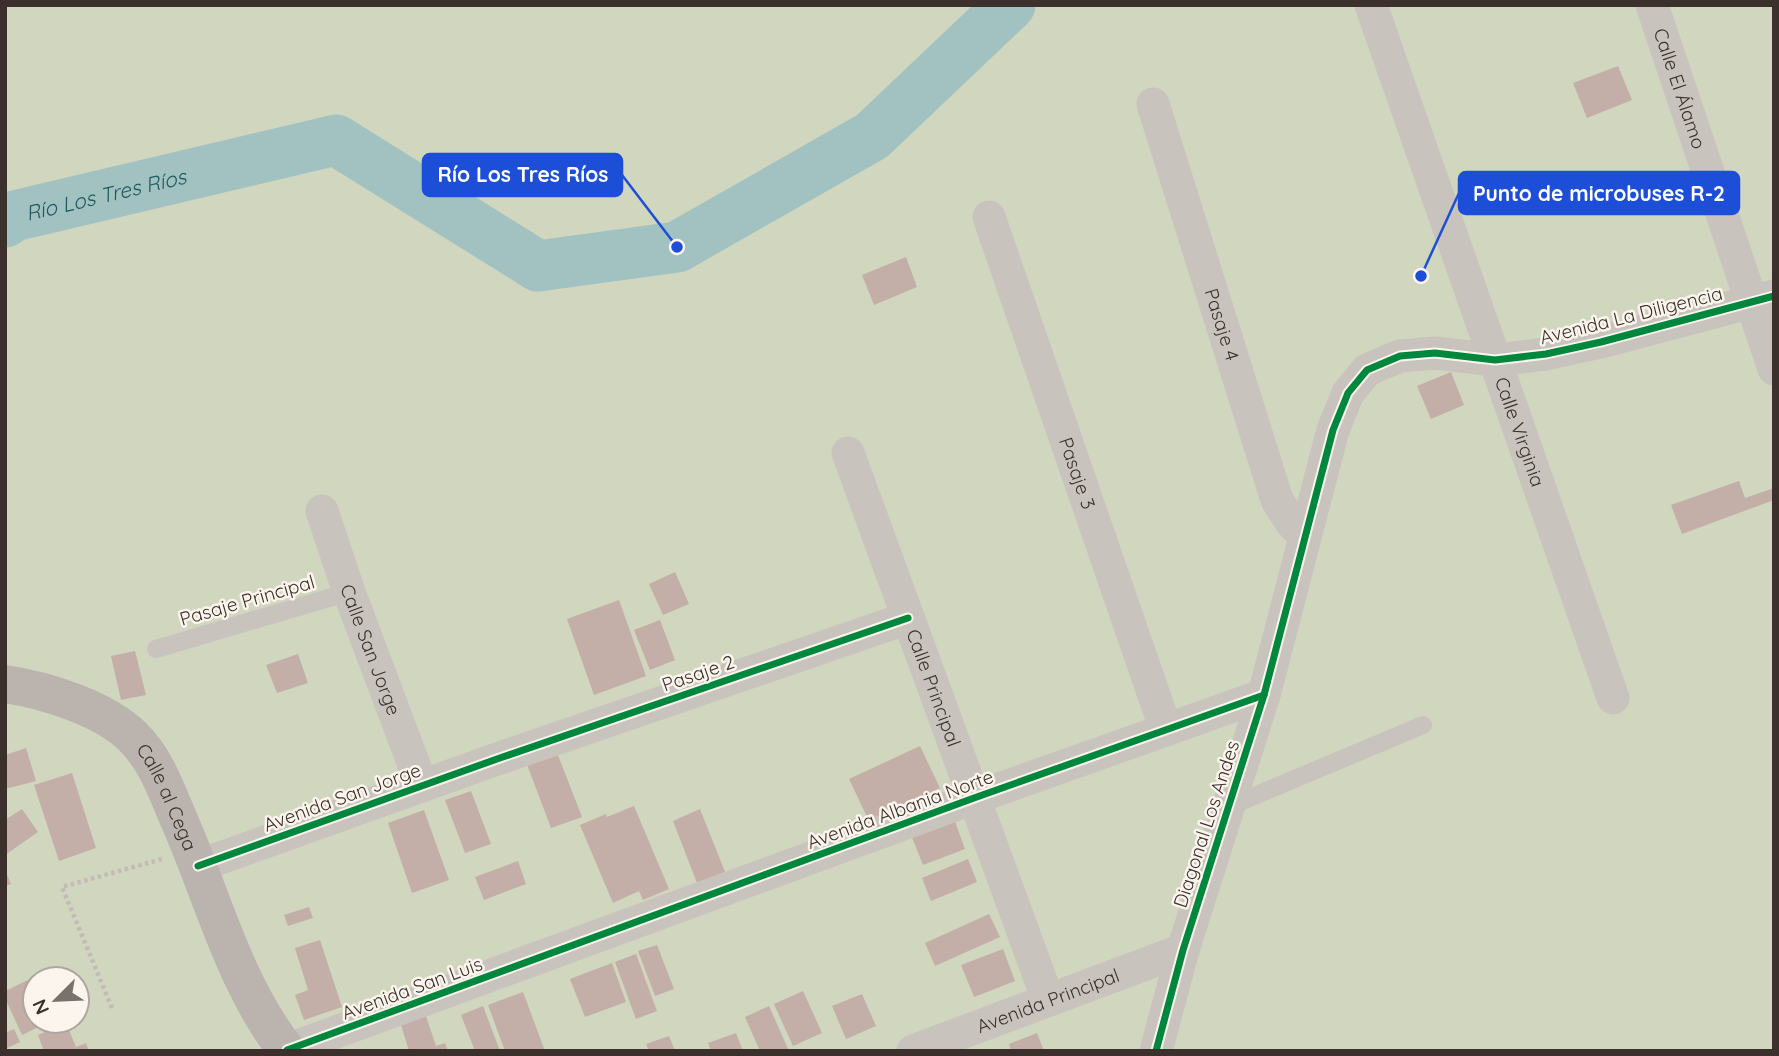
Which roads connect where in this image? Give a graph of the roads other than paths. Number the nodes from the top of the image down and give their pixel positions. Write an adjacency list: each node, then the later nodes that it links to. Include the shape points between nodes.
1 (1371, 5): 6 (street, Calle Virginia)
2 (1652, 5): 5 (street, Calle El Álamo)
3 (1153, 104): 11 (street, Pasaje 4, via 1277,500)
4 (989, 217): 19 (street, Pasaje 3)
5 (1763, 299): 6 (street, Avenida La Diligencia, via 1601,342); 7 (street, Calle El Álamo)
6 (1495, 360): 8 (street, Avenida La Diligencia, via 1435,352 1399,356); 17 (street, Calle Virginia)
7 (1774, 369)
8 (1367, 370): 11 (street, Diagonal Los Andes, via 1348,393 1333,429)
9 (848, 453): 13 (street, Calle Principal)
10 (322, 511): 12 (street, Calle San Jorge)
11 (1304, 536): 16 (street, Diagonal Los Andes)
12 (349, 592): 14 (lane, Pasaje Principal); 21 (street, Calle San Jorge)
13 (908, 618): 20 (street, Pasaje 2); 22 (street, Calle Principal)
14 (156, 649)
15 (5, 684): 24 (street, Calle al Cega, via 58,695 131,735 156,766)
16 (1264, 695): 19 (street, Avenida Albania Norte); 23 (street, Diagonal Los Andes)
17 (1613, 698)
18 (1423, 725): 23 (lane)
19 (1166, 730): 22 (street, Avenida Albania Norte)
20 (497, 759): 21 (street, Avenida San Jorge)
21 (422, 786): 24 (street, Avenida San Jorge)
22 (974, 798): 26 (street, Avenida Albania Norte); 27 (street, Calle Principal)
23 (1228, 807): 25 (street, Diagonal Los Andes)
24 (196, 858): 28 (street, Calle al Cega, via 246,985 267,1025)
25 (1182, 950): 27 (street, Avenida Principal); 30 (street, Diagonal Los Andes)
26 (549, 955): 28 (street, Avenida San Luis)
27 (1048, 1000): 29 (street, Avenida Principal)
28 (287, 1050)
29 (913, 1051)
30 (1156, 1051)

